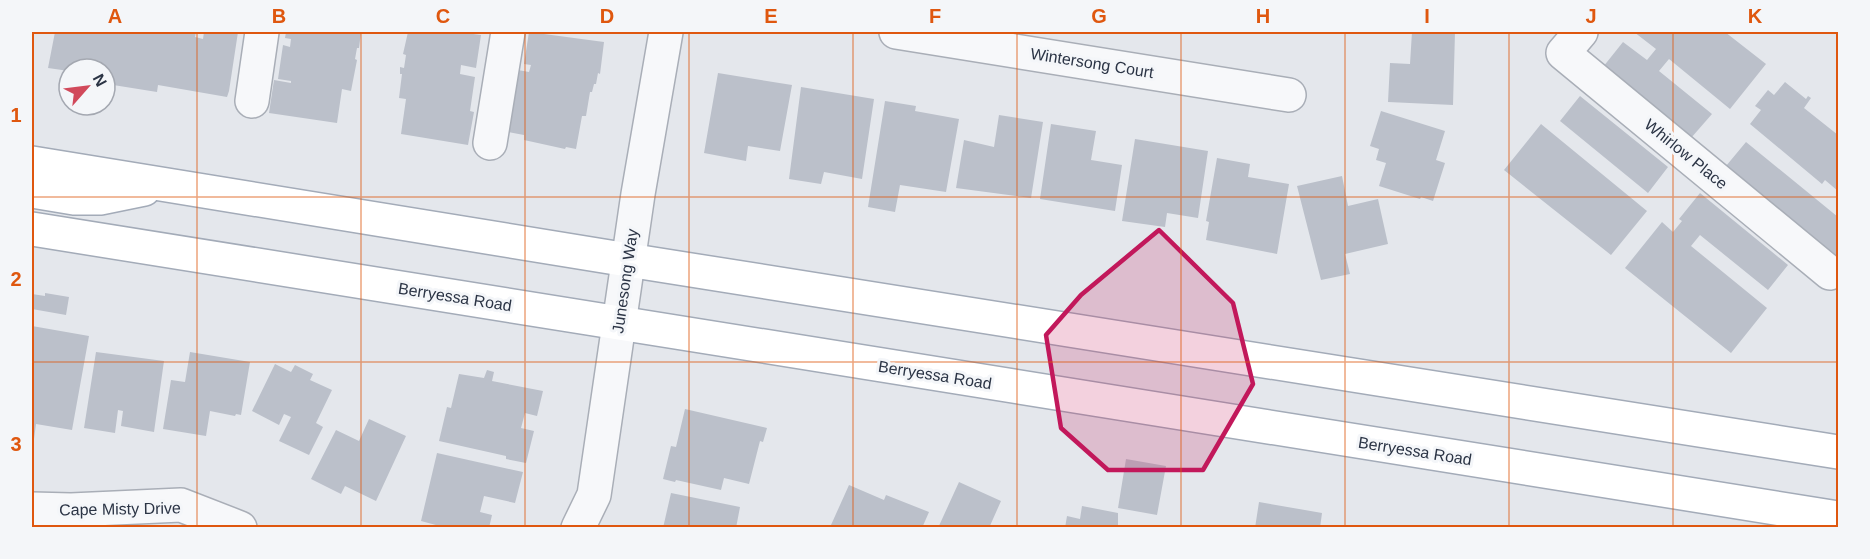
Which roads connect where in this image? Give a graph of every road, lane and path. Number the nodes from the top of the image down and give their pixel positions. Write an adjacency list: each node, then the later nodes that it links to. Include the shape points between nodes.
1 (262, 32): 7 (street)
2 (508, 32): 8 (street)
3 (666, 32): 13 (street, Junesong Way)
4 (896, 32): 6 (street, Wintersong Court)
5 (1581, 32): 14 (street, Whirlow Place, via 1563,53)
6 (1289, 95)
7 (252, 101)
8 (490, 143)
9 (32, 163): 10 (main road)
10 (163, 184): 11 (main road, via 100,198); 13 (main road)
11 (32, 192)
12 (32, 229): 15 (main road, Berryessa Road)
13 (628, 260): 15 (street, Junesong Way); 16 (main road)
14 (1830, 273)
15 (619, 324): 18 (main road, Berryessa Road); 20 (street, Junesong Way, via 594,495)
16 (1839, 452)
17 (32, 509): 19 (street, Cape Misty Drive, via 181,505)
18 (1839, 518)
19 (240, 528)
20 (578, 528)

